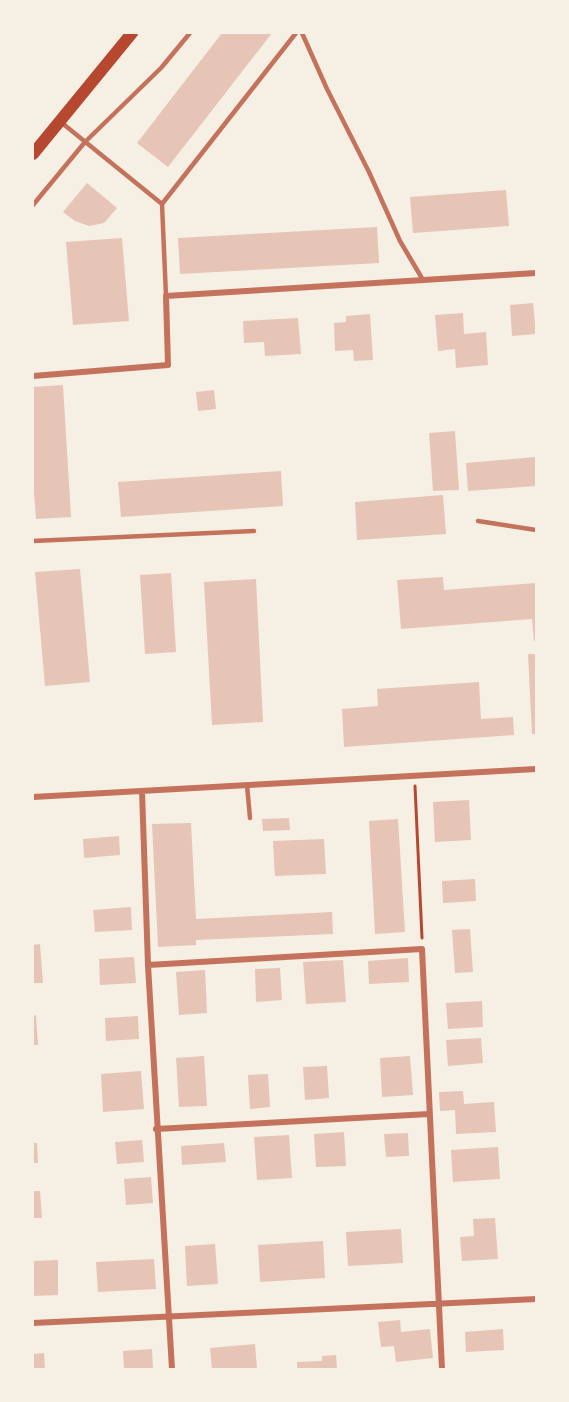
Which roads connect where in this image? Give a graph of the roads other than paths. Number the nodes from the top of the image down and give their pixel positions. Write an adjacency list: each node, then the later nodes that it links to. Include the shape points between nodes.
1 (132, 33): 5 (main road)
2 (190, 33): 6 (lane, via 162,68)
3 (296, 33): 8 (lane)
4 (302, 33): 11 (lane, via 400,241)
5 (60, 122): 6 (lane); 7 (main road)
6 (85, 142): 8 (lane); 9 (lane)
7 (33, 154)
8 (162, 204): 12 (lane)
9 (33, 205)
10 (536, 273): 11 (street)
11 (423, 280): 12 (street)
12 (166, 296): 13 (street, via 168,365)
13 (33, 376)
14 (478, 521): 15 (lane)
15 (536, 530)
16 (254, 531): 17 (lane)
17 (33, 541)
18 (536, 769): 19 (street)
19 (248, 785): 20 (street); 22 (lane)
20 (142, 791): 21 (street); 23 (street)
21 (33, 797)
22 (250, 818)
23 (148, 965): 24 (street, via 422,949); 25 (street)
24 (429, 1114): 25 (street); 27 (street)
25 (156, 1129): 28 (street)
26 (536, 1299): 27 (street)
27 (438, 1304): 28 (street); 31 (street)
28 (168, 1317): 29 (street); 30 (street)
29 (33, 1323)
30 (172, 1369)
31 (442, 1369)

